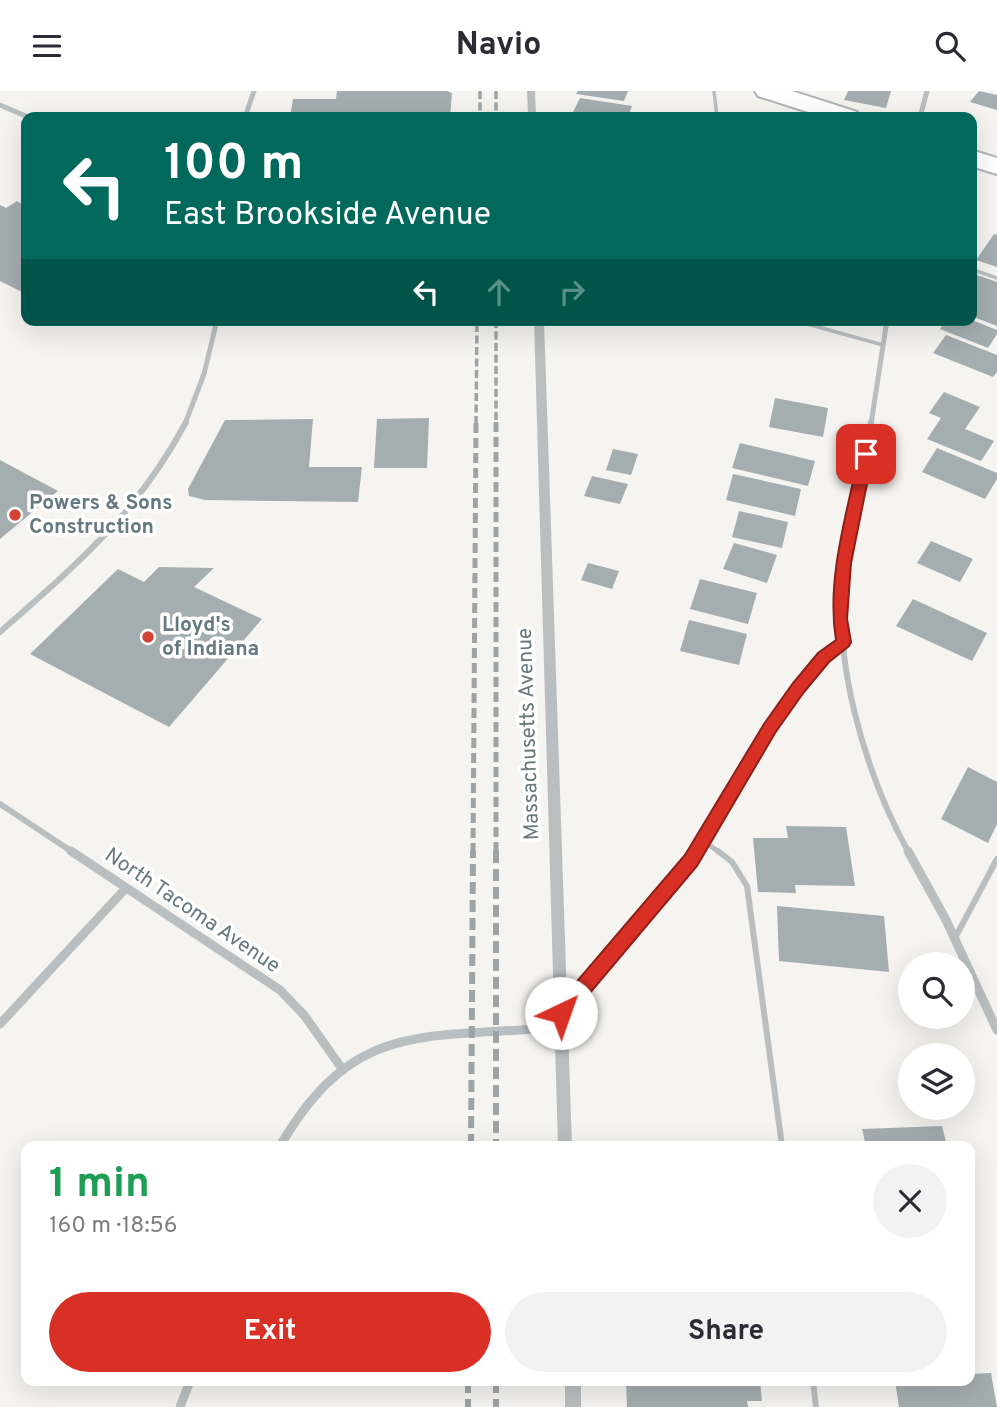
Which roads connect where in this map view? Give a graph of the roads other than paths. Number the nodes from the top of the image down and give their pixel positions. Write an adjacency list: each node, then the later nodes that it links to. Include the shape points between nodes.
1 (254, 91): 7 (street)
2 (531, 91): 8 (street)
3 (714, 91): 9 (lane)
4 (767, 91): 10 (main road)
5 (927, 91): 11 (street)
6 (0, 105): 12 (street)
7 (247, 112)
8 (532, 112)
9 (716, 112)
10 (832, 112)
11 (921, 112)
12 (21, 114)
13 (977, 160): 14 (main road)
14 (997, 166)
15 (977, 271): 16 (lane)
16 (997, 278)
17 (216, 326): 22 (street, via 199,395 157,475 99,544)
18 (538, 326): 29 (street, Massachusetts Avenue)
19 (815, 326): 21 (lane)
20 (886, 326): 21 (street)
21 (883, 345): 23 (street, via 844,563)
22 (0, 632)
23 (843, 642): 25 (street, via 824,657 776,718); 28 (street, via 855,713 872,773 890,819)
24 (0, 804): 27 (street, North Tacoma Avenue)
25 (704, 841): 29 (street, via 652,910); 35 (lane, via 732,862 747,886)
26 (997, 859): 28 (lane)
27 (127, 888): 30 (street); 32 (street, North Tacoma Avenue, via 279,990 304,1015)
28 (955, 938): 31 (street)
29 (561, 1013): 32 (street, via 537,1029 433,1035 397,1042); 34 (street, Massachusetts Avenue)
30 (0, 1024)
31 (997, 1030)
32 (343, 1070): 33 (street, via 313,1095)
33 (284, 1141)
34 (565, 1141)
35 (781, 1141)
36 (188, 1386): 39 (street)
37 (573, 1386): 40 (street)
38 (814, 1386): 41 (lane)
39 (180, 1407)
40 (573, 1407)
41 (816, 1407)

